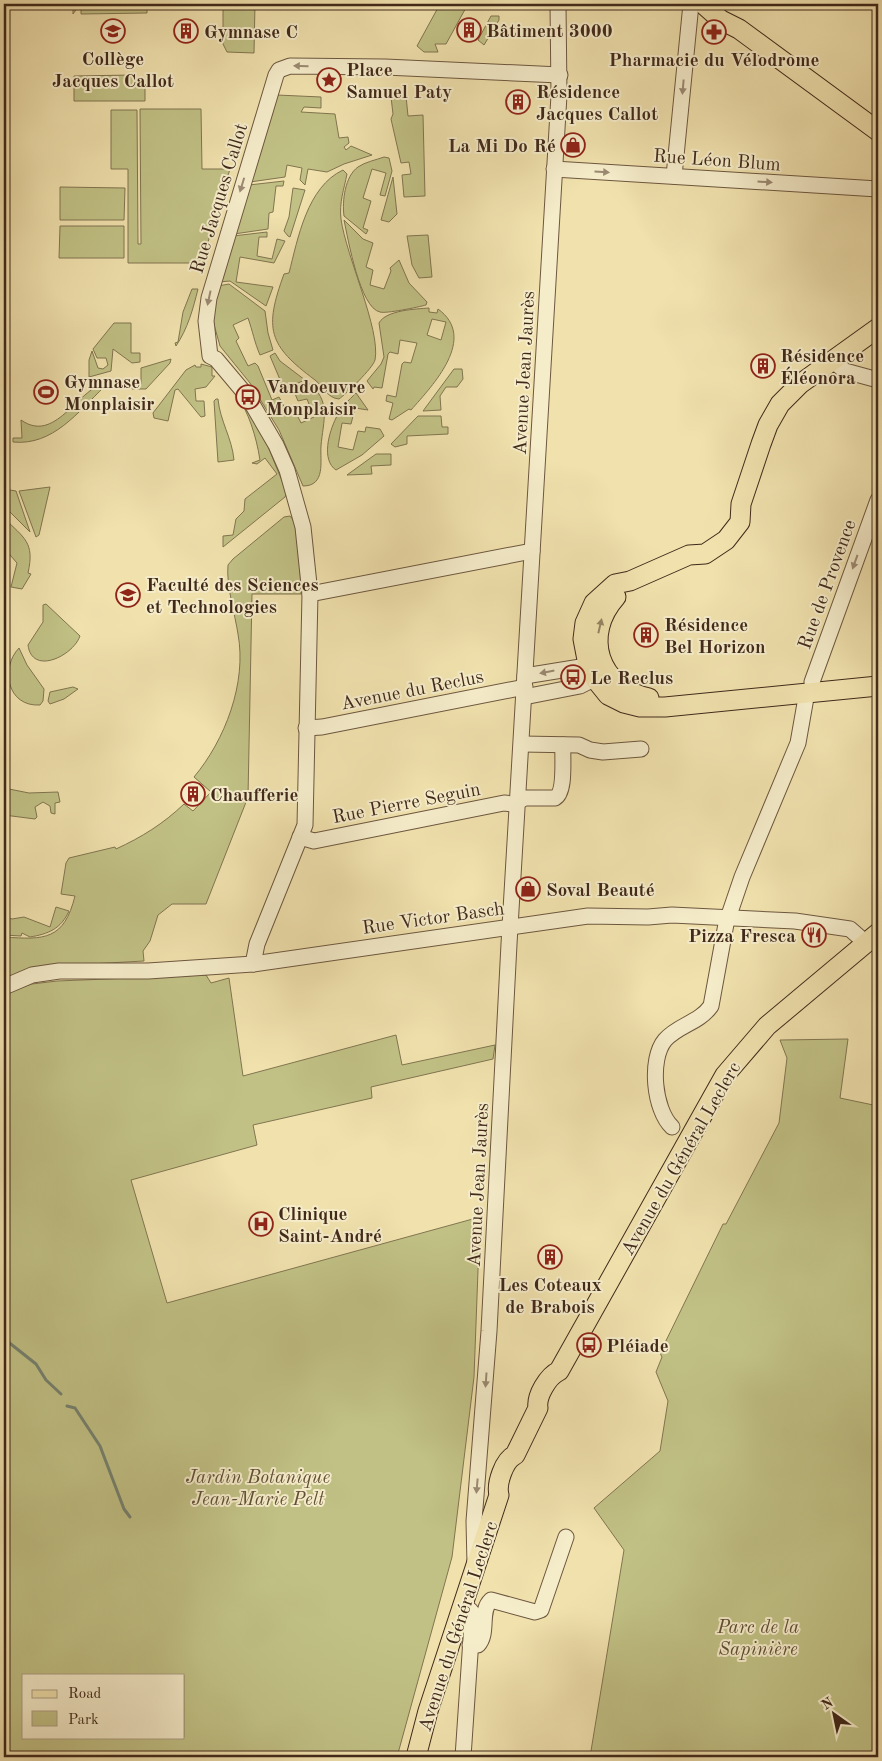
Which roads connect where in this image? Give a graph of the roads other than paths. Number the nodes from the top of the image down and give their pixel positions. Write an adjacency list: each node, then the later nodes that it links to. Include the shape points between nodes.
1 (558, 4): 6 (street, Avenue Jean Jaurès)
2 (691, 4): 9 (street, one-way to 9)
3 (703, 4): 5 (main road, via 721,20)
4 (723, 4): 5 (main road, via 731,14)
5 (730, 23): 7 (main road)
6 (560, 75): 8 (street, Avenue Jean Jaurès); 16 (street, Rue Jacques Callot, one-way to 16, via 290,66 279,70 276,75 209,298 206,322 210,356 248,397 287,470 303,527)
7 (878, 131)
8 (554, 169): 9 (street, Rue Léon Blum, one-way to 9); 15 (street, Avenue Jean Jaurès)
9 (674, 176): 10 (street, Rue Léon Blum, one-way to 10)
10 (878, 189)
11 (878, 328): 12 (main road)
12 (832, 360): 13 (street, via 845,371); 17 (main road, via 792,391 774,413 741,504 740,522 726,540 705,554 688,555 630,581 615,584 594,604 583,640)
13 (878, 380)
14 (878, 500): 21 (street, Rue de Provence, one-way to 21)
15 (532, 551): 16 (street); 20 (street, Avenue Jean Jaurès)
16 (310, 594): 22 (street, Rue Jacques Callot)
17 (598, 670): 20 (street, Avenue du Reclus); 21 (main road, via 608,695 640,707 665,707)
18 (878, 676): 21 (main road)
19 (878, 686): 21 (main road)
20 (525, 687): 22 (street, Avenue du Reclus); 23 (street, Avenue Jean Jaurès)
21 (809, 687): 28 (street, Rue de Provence, via 798,743)
22 (306, 728): 27 (street, Rue Jacques Callot, via 305,825)
23 (522, 744): 24 (street); 26 (street, Avenue Jean Jaurès)
24 (563, 745): 25 (street, via 579,745 596,751); 26 (street, via 559,796)
25 (641, 749)
26 (519, 801): 27 (street, Rue Pierre Seguin, via 314,841); 29 (street, Avenue Jean Jaurès)
27 (300, 837): 31 (street, Rue Jacques Callot, via 257,944)
28 (728, 918): 29 (street, Rue Victor Basch, via 588,916); 30 (street, Rue Victor Basch, via 795,921 845,928); 33 (street, Rue de Provence, via 710,1006 702,1016 670,1036 657,1057 657,1094 665,1119)
29 (510, 926): 31 (street, Rue Victor Basch); 35 (street, Avenue Jean Jaurès, one-way to 35, via 489,1331 474,1521)
30 (872, 938): 35 (main road, Avenue du Général Leclerc, via 767,1026 724,1075 559,1370 560,1379 546,1406 538,1408 515,1455 518,1462 506,1491 499,1495)
31 (253, 964): 32 (street, Rue Victor Basch, via 148,971 66,970 32,975)
32 (4, 987)
33 (672, 1127)
34 (566, 1538): 37 (street, via 541,1610 535,1612 491,1600 486,1606 482,1640 478,1645)
35 (475, 1570): 36 (main road, Avenue du Général Leclerc)
36 (461, 1610): 37 (street, via 471,1611); 38 (main road, Avenue du Général Leclerc)
37 (470, 1640): 39 (street)
38 (416, 1757)
39 (463, 1757)

